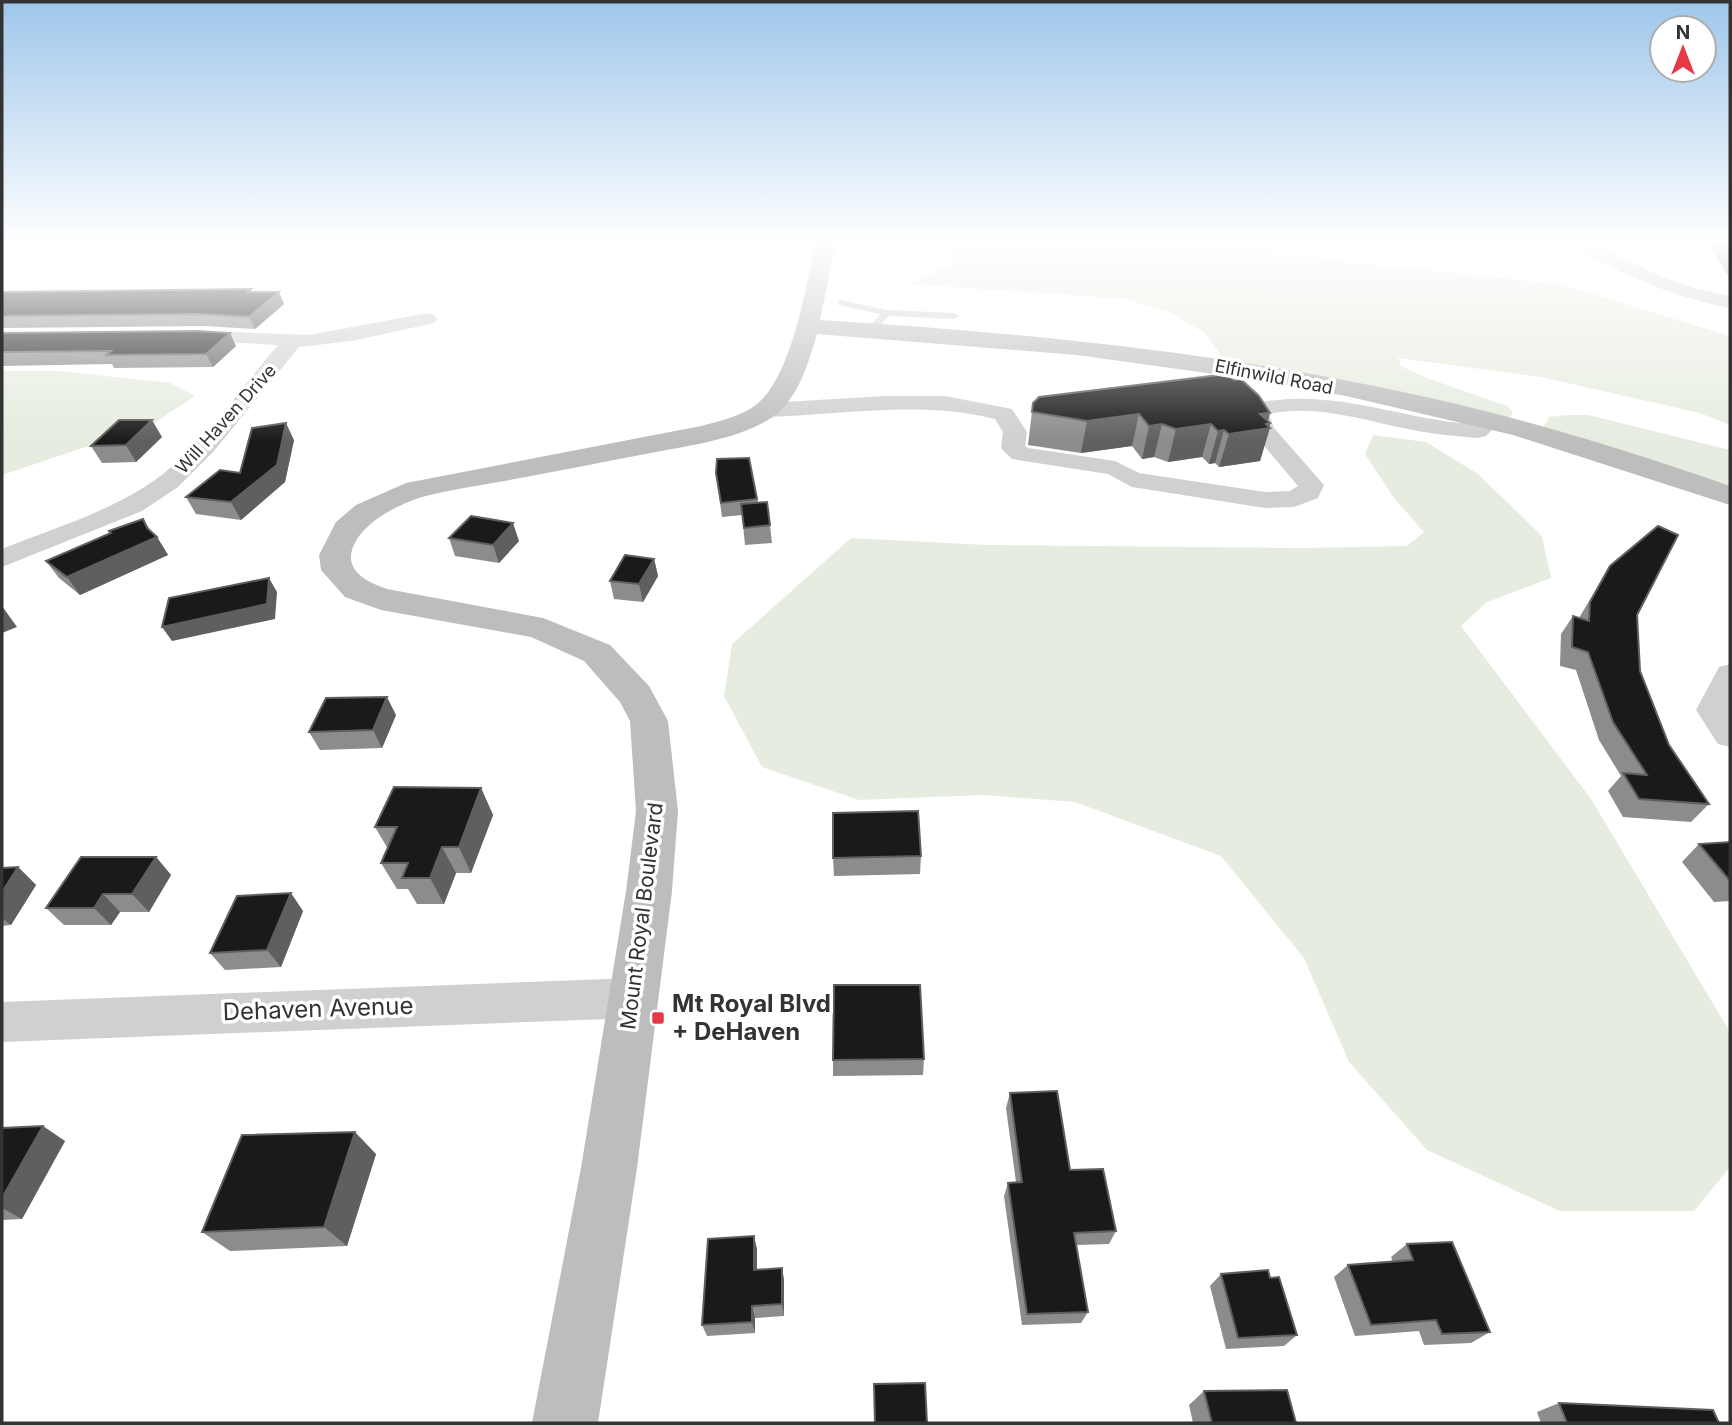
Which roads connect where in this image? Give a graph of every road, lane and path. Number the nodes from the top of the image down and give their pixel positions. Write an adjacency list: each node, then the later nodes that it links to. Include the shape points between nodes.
1 (810, 308): 6 (main road, Mount Royal Boulevard)
2 (852, 308): 5 (lane)
3 (954, 316): 5 (lane)
4 (427, 318): 8 (street, via 352,335)
5 (879, 322): 6 (main road, Elfinwild Road); 10 (main road, Elfinwild Road, via 1229,367)
6 (806, 326): 9 (main road, Mount Royal Boulevard, via 794,372)
7 (169, 335): 8 (street)
8 (293, 341): 12 (street, Will Haven Drive, via 186,467 161,488 132,505)
9 (766, 410): 10 (street, via 896,400 975,405 1004,414 1015,432 1013,448 1021,454 1115,468 1132,479 1265,500 1294,499 1309,493 1311,485 1263,430 1256,410 1278,403 1309,402 1478,431); 15 (main road, Mount Royal Boulevard, via 720,430 416,489 367,511 347,529 335,555 337,570 357,590 382,599 543,629 597,653 636,695 649,721 657,811)
10 (1489, 421): 11 (main road, Elfinwild Road)
11 (1730, 496)
12 (2, 559)
13 (1730, 675): 14 (street, via 1713,710)
14 (1730, 735)
15 (634, 998): 16 (street, Dehaven Avenue); 17 (main road, Mount Royal Boulevard)
16 (2, 1022)
17 (565, 1423)

